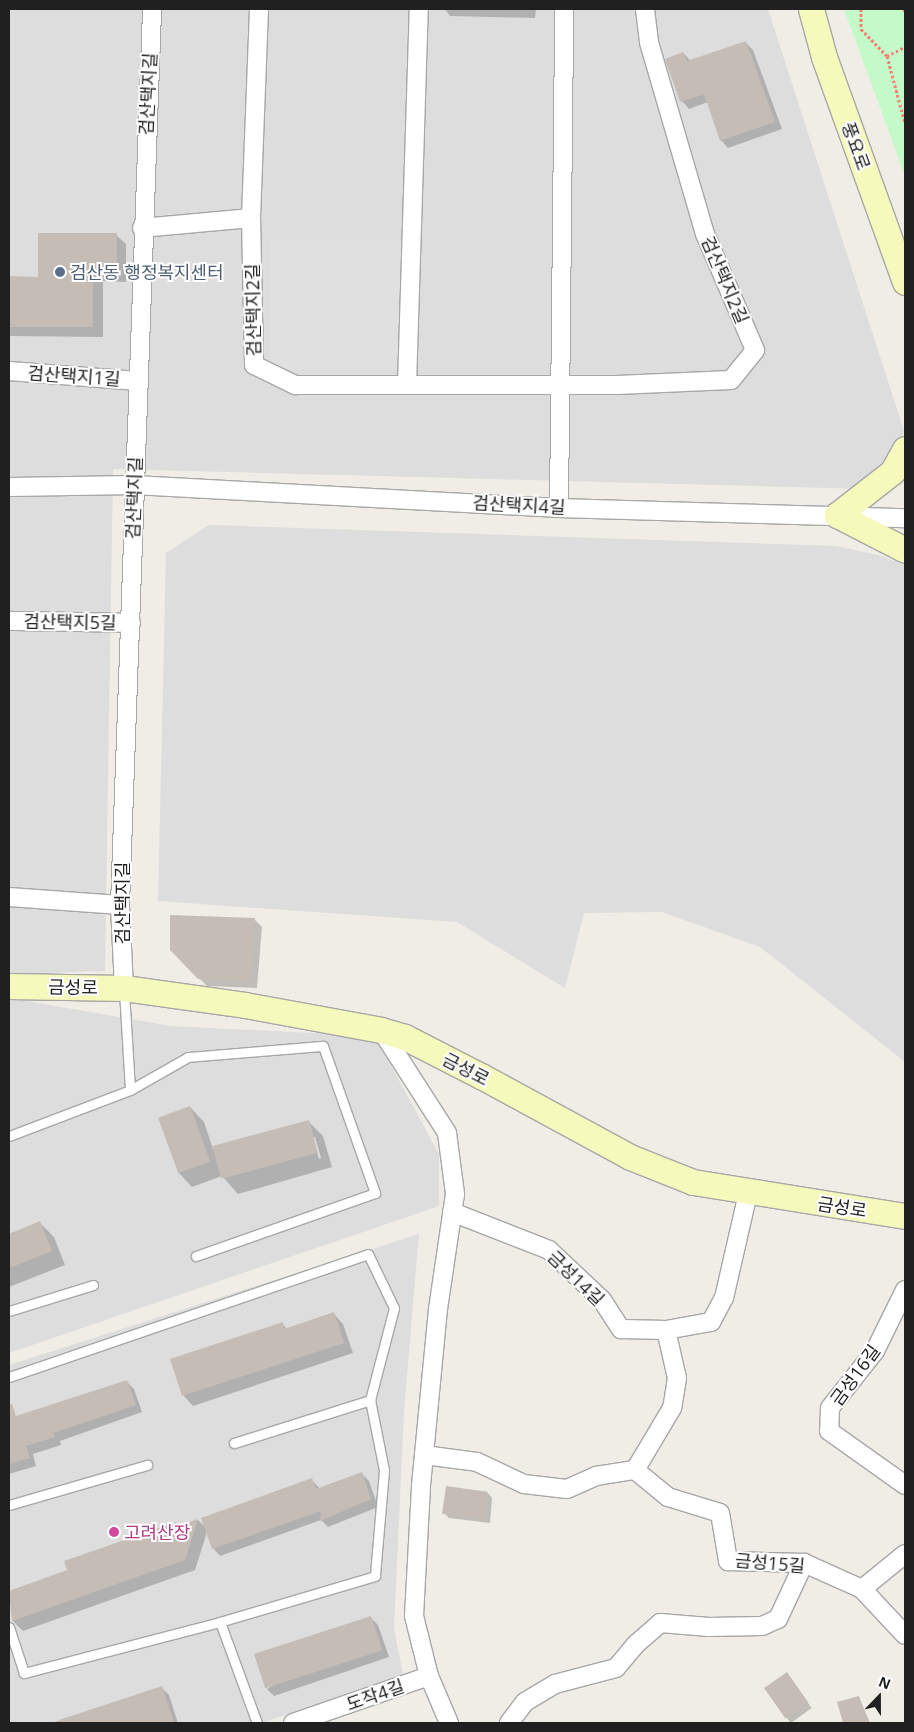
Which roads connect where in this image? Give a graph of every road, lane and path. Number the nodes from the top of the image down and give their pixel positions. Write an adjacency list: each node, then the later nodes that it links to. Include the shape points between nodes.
1 (152, 9): 14 (street, 검산택지길)
2 (259, 9): 13 (street, 검산택지2길)
3 (419, 9): 19 (street)
4 (564, 9): 18 (street)
5 (645, 9): 18 (street, 검산택지2길, via 649,42 704,234 755,350 731,380 617,385)
6 (811, 9): 15 (street, 풍요로, via 824,58)
7 (860, 9): 11 (path, via 861,28)
8 (904, 9): 9 (path)
9 (905, 13)
10 (905, 46): 11 (path)
11 (887, 56): 12 (path)
12 (905, 123)
13 (251, 218): 14 (street); 19 (street, 검산택지2길, via 254,365 295,385)
14 (142, 228): 17 (street, 검산택지길)
15 (905, 282)
16 (9, 371): 17 (street, 검산택지1길)
17 (139, 381): 21 (street, 검산택지길)
18 (562, 383): 19 (street, 검산택지2길); 23 (street)
19 (407, 384)
20 (905, 448): 24 (street, via 892,472)
21 (134, 485): 22 (street, 검산택지4길); 23 (street, 검산택지4길); 28 (street, 검산택지길)
22 (9, 487)
23 (559, 508): 24 (street, 검산택지4길)
24 (837, 515): 25 (street, 검산택지4길); 26 (street)
25 (905, 518)
26 (905, 550)
27 (9, 621): 28 (street, 검산택지5길)
28 (131, 623): 30 (street, 검산택지길)
29 (9, 897): 30 (street)
30 (120, 905): 32 (street, 검산택지길)
31 (9, 986): 32 (street, 금성로)
32 (124, 988): 33 (street, 금성로, via 245,1005); 34 (lane)
33 (381, 1030): 36 (street, 금성로, via 404,1037 630,1156 693,1182); 37 (street, via 447,1133 455,1194)
34 (130, 1090): 35 (lane); 39 (lane, via 188,1057 322,1046 375,1193)
35 (9, 1136)
36 (748, 1193): 38 (street, 금성로); 43 (street, via 724,1298 710,1322)
37 (452, 1212): 43 (street, 금성14길, via 549,1250 602,1300 621,1329); 47 (street)
38 (905, 1216)
39 (196, 1256)
40 (93, 1285): 42 (lane)
41 (905, 1290): 50 (street, 금성16길, via 875,1351 830,1408 828,1431)
42 (9, 1310)
43 (666, 1330): 49 (street, via 677,1378 672,1408)
44 (9, 1376): 45 (lane, via 368,1254 394,1308)
45 (370, 1400): 46 (lane); 55 (lane, via 384,1470 375,1576)
46 (234, 1443)
47 (424, 1455): 49 (street, via 477,1462 524,1484 567,1489 596,1476); 58 (street, via 414,1616)
48 (148, 1465): 51 (lane)
49 (635, 1470): 53 (street, 금성15길, via 668,1497 720,1513 728,1561)
50 (905, 1485)
51 (9, 1505)
52 (905, 1554): 54 (street)
53 (804, 1562): 54 (street, 금성15길); 62 (street, via 778,1619 762,1626 660,1623 616,1668 555,1684 525,1702)
54 (862, 1589): 57 (street, 금성15길)
55 (220, 1622): 56 (lane, via 24,1673); 59 (lane)
56 (9, 1627)
57 (905, 1635)
58 (429, 1676): 60 (street, 도작4길); 61 (street)
59 (257, 1723)
60 (293, 1723)
61 (448, 1723)
62 (508, 1723)

